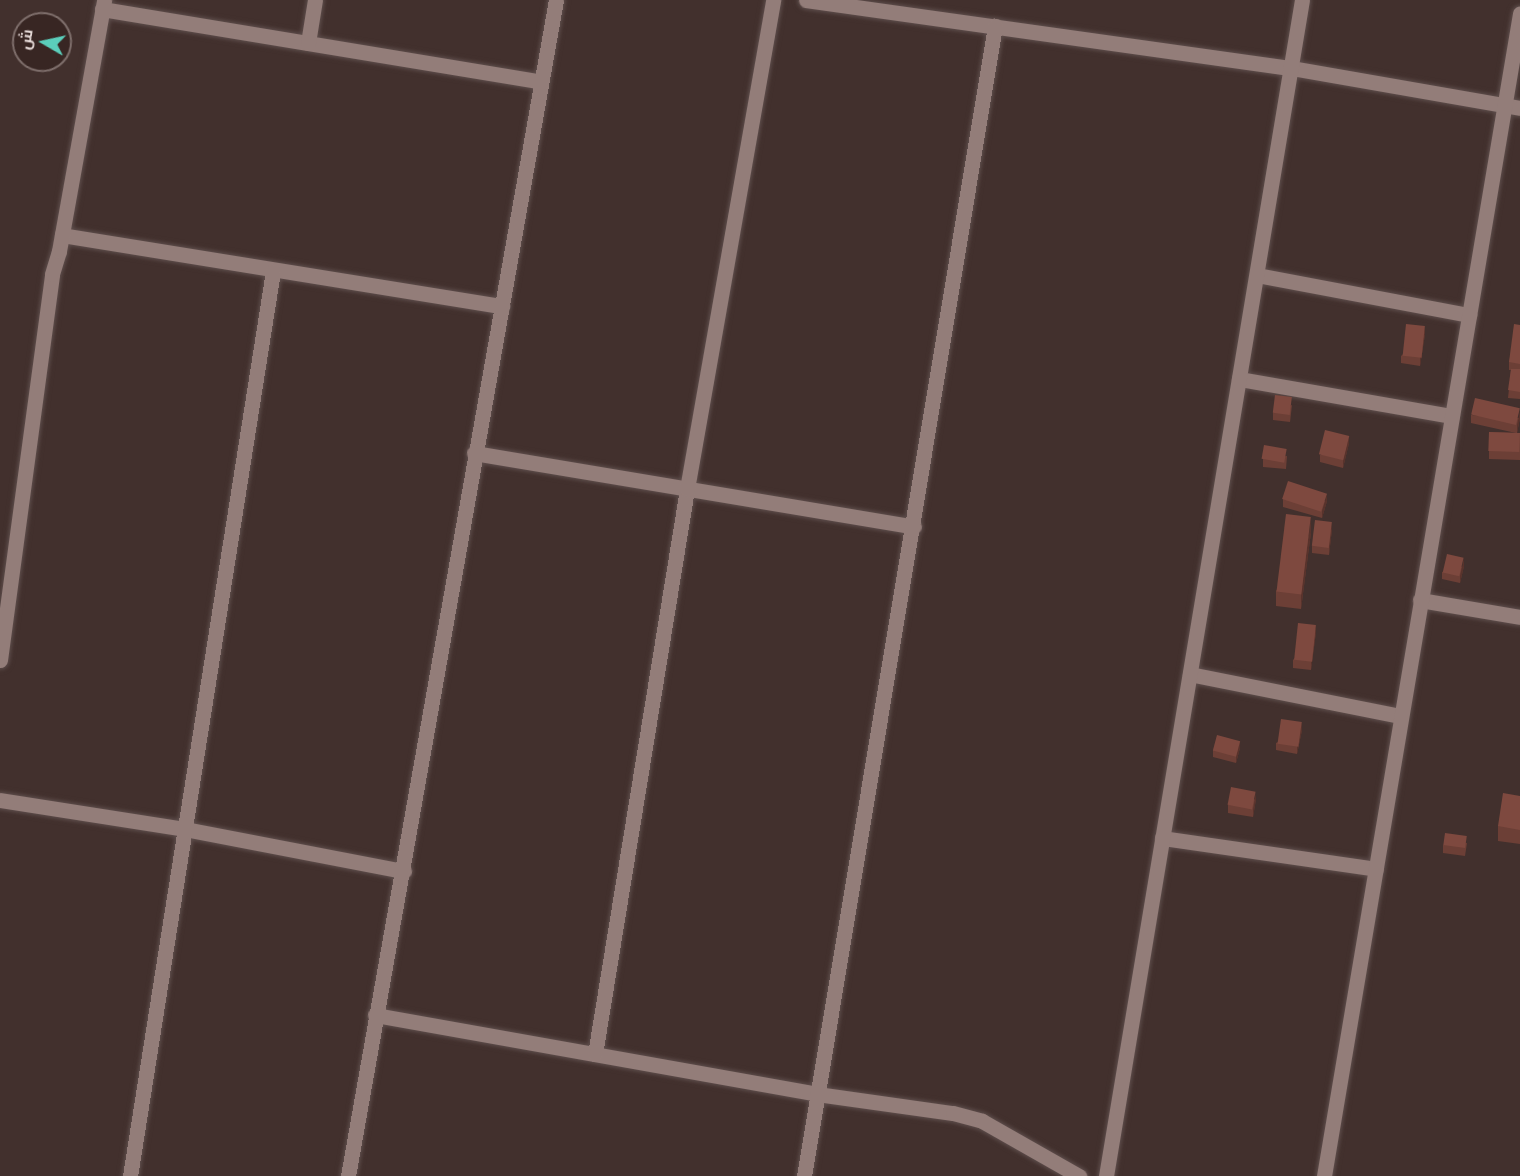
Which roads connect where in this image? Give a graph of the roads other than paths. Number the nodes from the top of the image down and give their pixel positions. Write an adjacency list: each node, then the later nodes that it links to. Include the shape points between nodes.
1 (315, 0): 9 (street)
2 (556, 0): 11 (street)
3 (773, 0): 22 (street)
4 (806, 0): 8 (street)
5 (1302, 0): 10 (street)
6 (103, 5): 9 (street); 14 (street)
7 (1520, 13): 12 (street)
8 (995, 26): 10 (street); 23 (street)
9 (309, 44): 11 (street)
10 (1291, 68): 12 (street); 16 (street)
11 (541, 82): 17 (street)
12 (1504, 105): 13 (street); 18 (street)
13 (1520, 108)
14 (62, 235): 15 (street); 26 (street, via 52,274)
15 (273, 271): 17 (street); 30 (street)
16 (1257, 275): 18 (street); 19 (street)
17 (502, 306): 21 (street)
18 (1469, 315): 20 (street)
19 (1239, 379): 20 (street); 27 (street)
20 (1452, 416): 24 (street)
21 (474, 453): 22 (street); 33 (street)
22 (687, 489): 23 (street); 35 (street)
23 (914, 527): 36 (street)
24 (1420, 600): 25 (street); 28 (street)
25 (1520, 617)
26 (0, 660)
27 (1190, 674): 28 (street); 31 (street)
28 (1401, 716): 32 (street)
29 (0, 800): 30 (street)
30 (185, 829): 33 (street); 37 (street)
31 (1162, 838): 32 (street); 41 (street)
32 (1376, 869): 42 (street)
33 (404, 871): 34 (street)
34 (375, 1015): 35 (street); 38 (street)
35 (595, 1054): 36 (street)
36 (817, 1094): 39 (street); 40 (street, via 953,1113 982,1121)
37 (130, 1176)
38 (348, 1176)
39 (804, 1176)
40 (1079, 1176)
41 (1106, 1176)
42 (1324, 1176)

